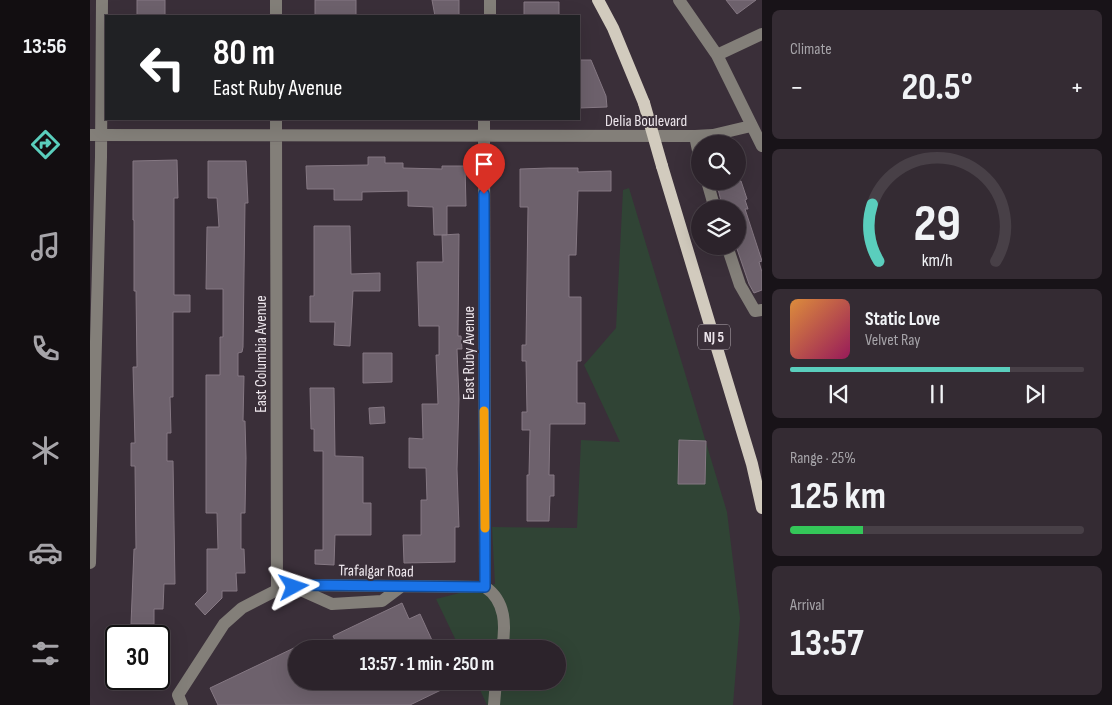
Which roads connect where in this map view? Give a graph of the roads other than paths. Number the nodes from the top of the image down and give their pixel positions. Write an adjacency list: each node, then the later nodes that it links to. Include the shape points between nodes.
1 (102, 0): 13 (street)
2 (276, 0): 6 (street)
3 (490, 0): 7 (street)
4 (598, 0): 21 (main road, NJ 5, bridge, via 644,103 752,464)
5 (679, 0): 9 (street)
6 (276, 15)
7 (490, 15)
8 (762, 34): 9 (street)
9 (716, 55): 12 (street)
10 (276, 120): 14 (street, East Columbia Avenue)
11 (484, 120): 16 (street, East Ruby Avenue)
12 (751, 126): 15 (street, Delia Boulevard); 18 (street)
13 (96, 135): 14 (street, Delia Boulevard); 22 (street)
14 (276, 135): 16 (street, Delia Boulevard); 26 (street, East Columbia Avenue)
15 (717, 135)
16 (483, 136): 17 (street, Delia Boulevard); 25 (street, East Ruby Avenue)
17 (691, 136)
18 (762, 146)
19 (730, 255): 20 (street, via 740,285 755,311)
20 (762, 310)
21 (762, 508)
22 (90, 564)
23 (402, 586): 24 (street, Trafalgar Road); 24 (street, via 382,601 332,604); 25 (street, Trafalgar Road)
24 (294, 587): 26 (street, Trafalgar Road)
25 (485, 587): 27 (street, via 503,611)
26 (276, 590): 29 (street, Trafalgar Road, via 242,608 224,624 178,695)
27 (503, 640)
28 (495, 690): 30 (street)
29 (182, 705)
30 (494, 705)

